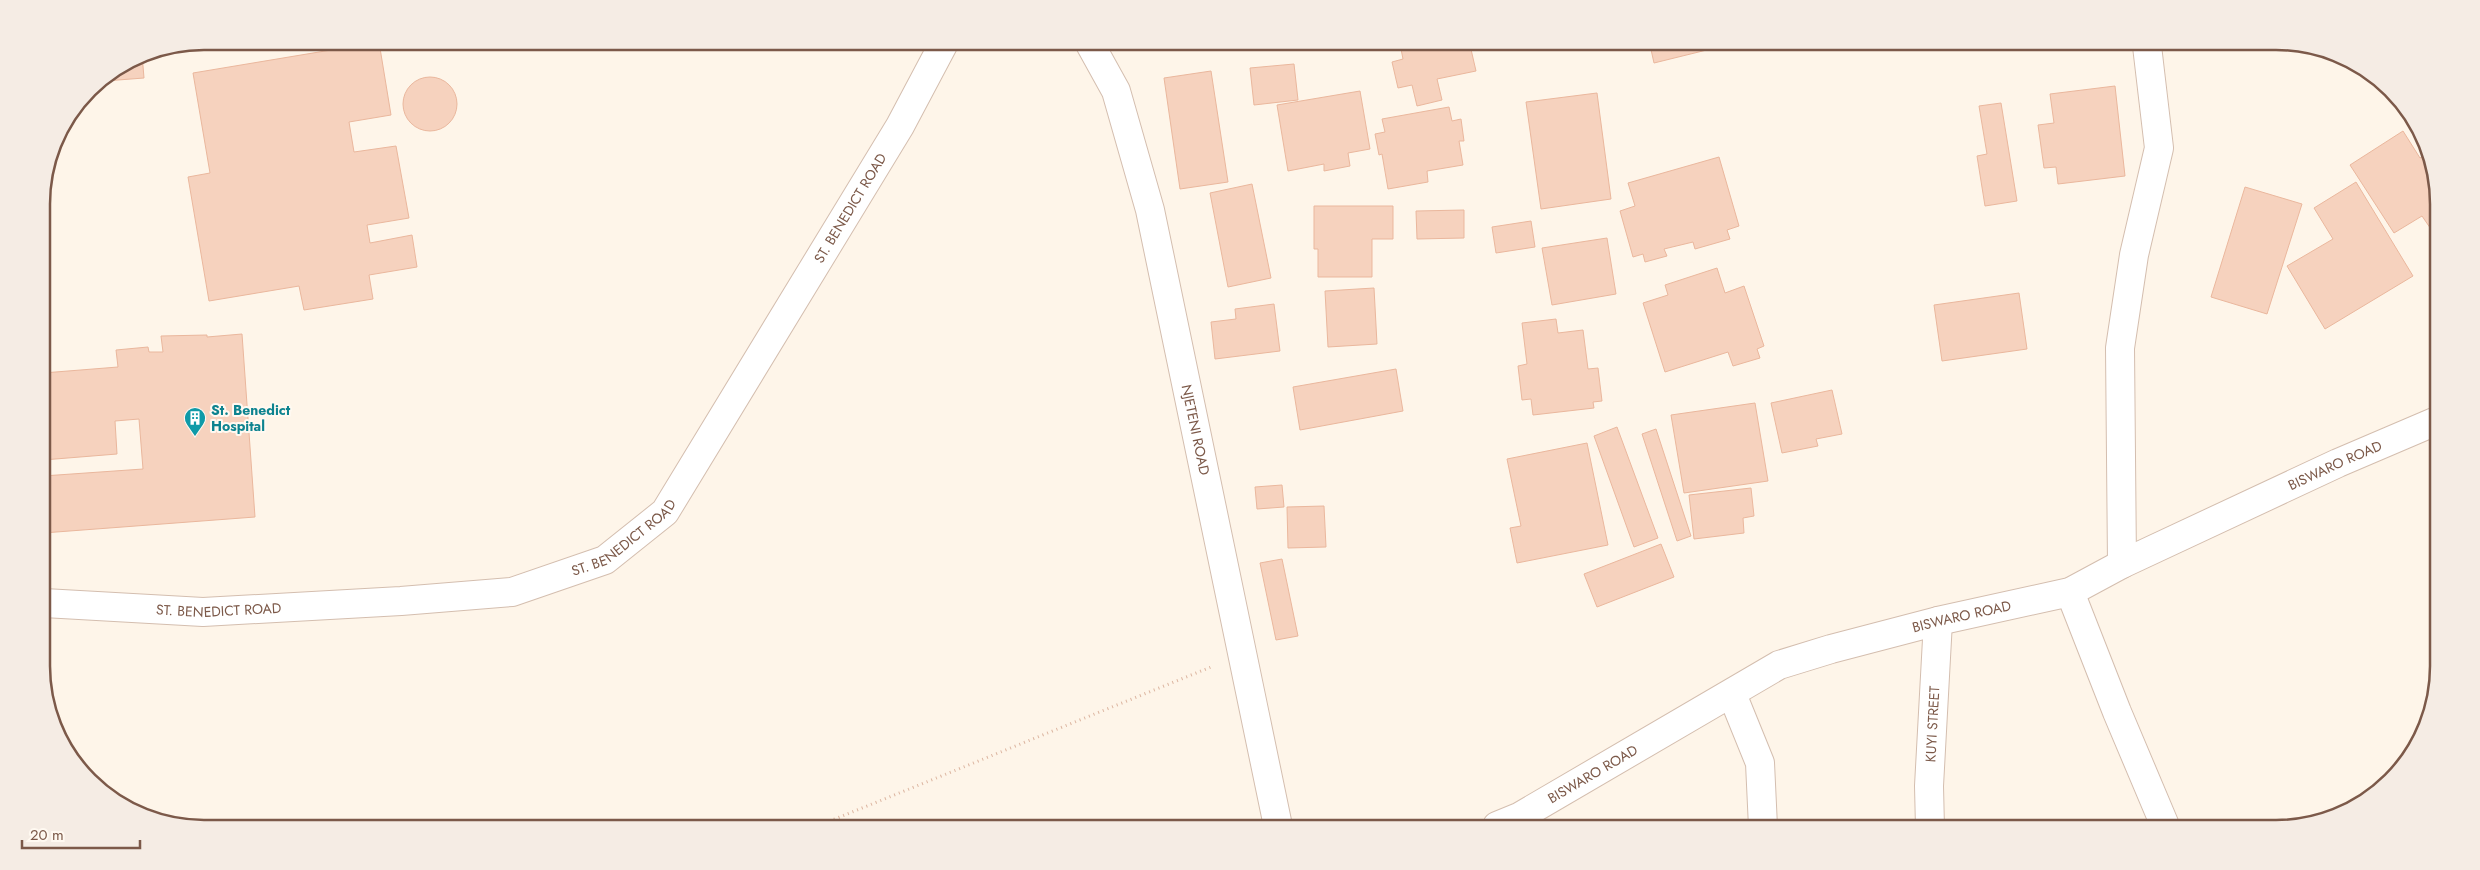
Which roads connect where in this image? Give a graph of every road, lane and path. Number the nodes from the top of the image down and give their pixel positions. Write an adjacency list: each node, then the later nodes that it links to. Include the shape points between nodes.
1 (940, 50): 7 (street, ST. BENEDICT ROAD, via 900,126 666,512 605,560 512,592 401,601 203,612)
2 (1093, 50): 9 (street, NJETENI ROAD, via 1116,91 1150,210)
3 (2148, 50): 5 (street, via 2160,148 2134,255 2120,348)
4 (2430, 424): 5 (street, BISWARO ROAD)
5 (2122, 564): 6 (street, BISWARO ROAD)
6 (2070, 592): 8 (street, BISWARO ROAD); 16 (street)
7 (50, 603)
8 (1938, 621): 10 (street, BISWARO ROAD, via 1779,665); 15 (street, KUYI STREET)
9 (1242, 654): 11 (path); 12 (street, NJETENI ROAD)
10 (1732, 694): 13 (street, BISWARO ROAD); 14 (street, via 1760,762)
11 (832, 820)
12 (1277, 820)
13 (1512, 820)
14 (1763, 820)
15 (1930, 820)
16 (2163, 820)

